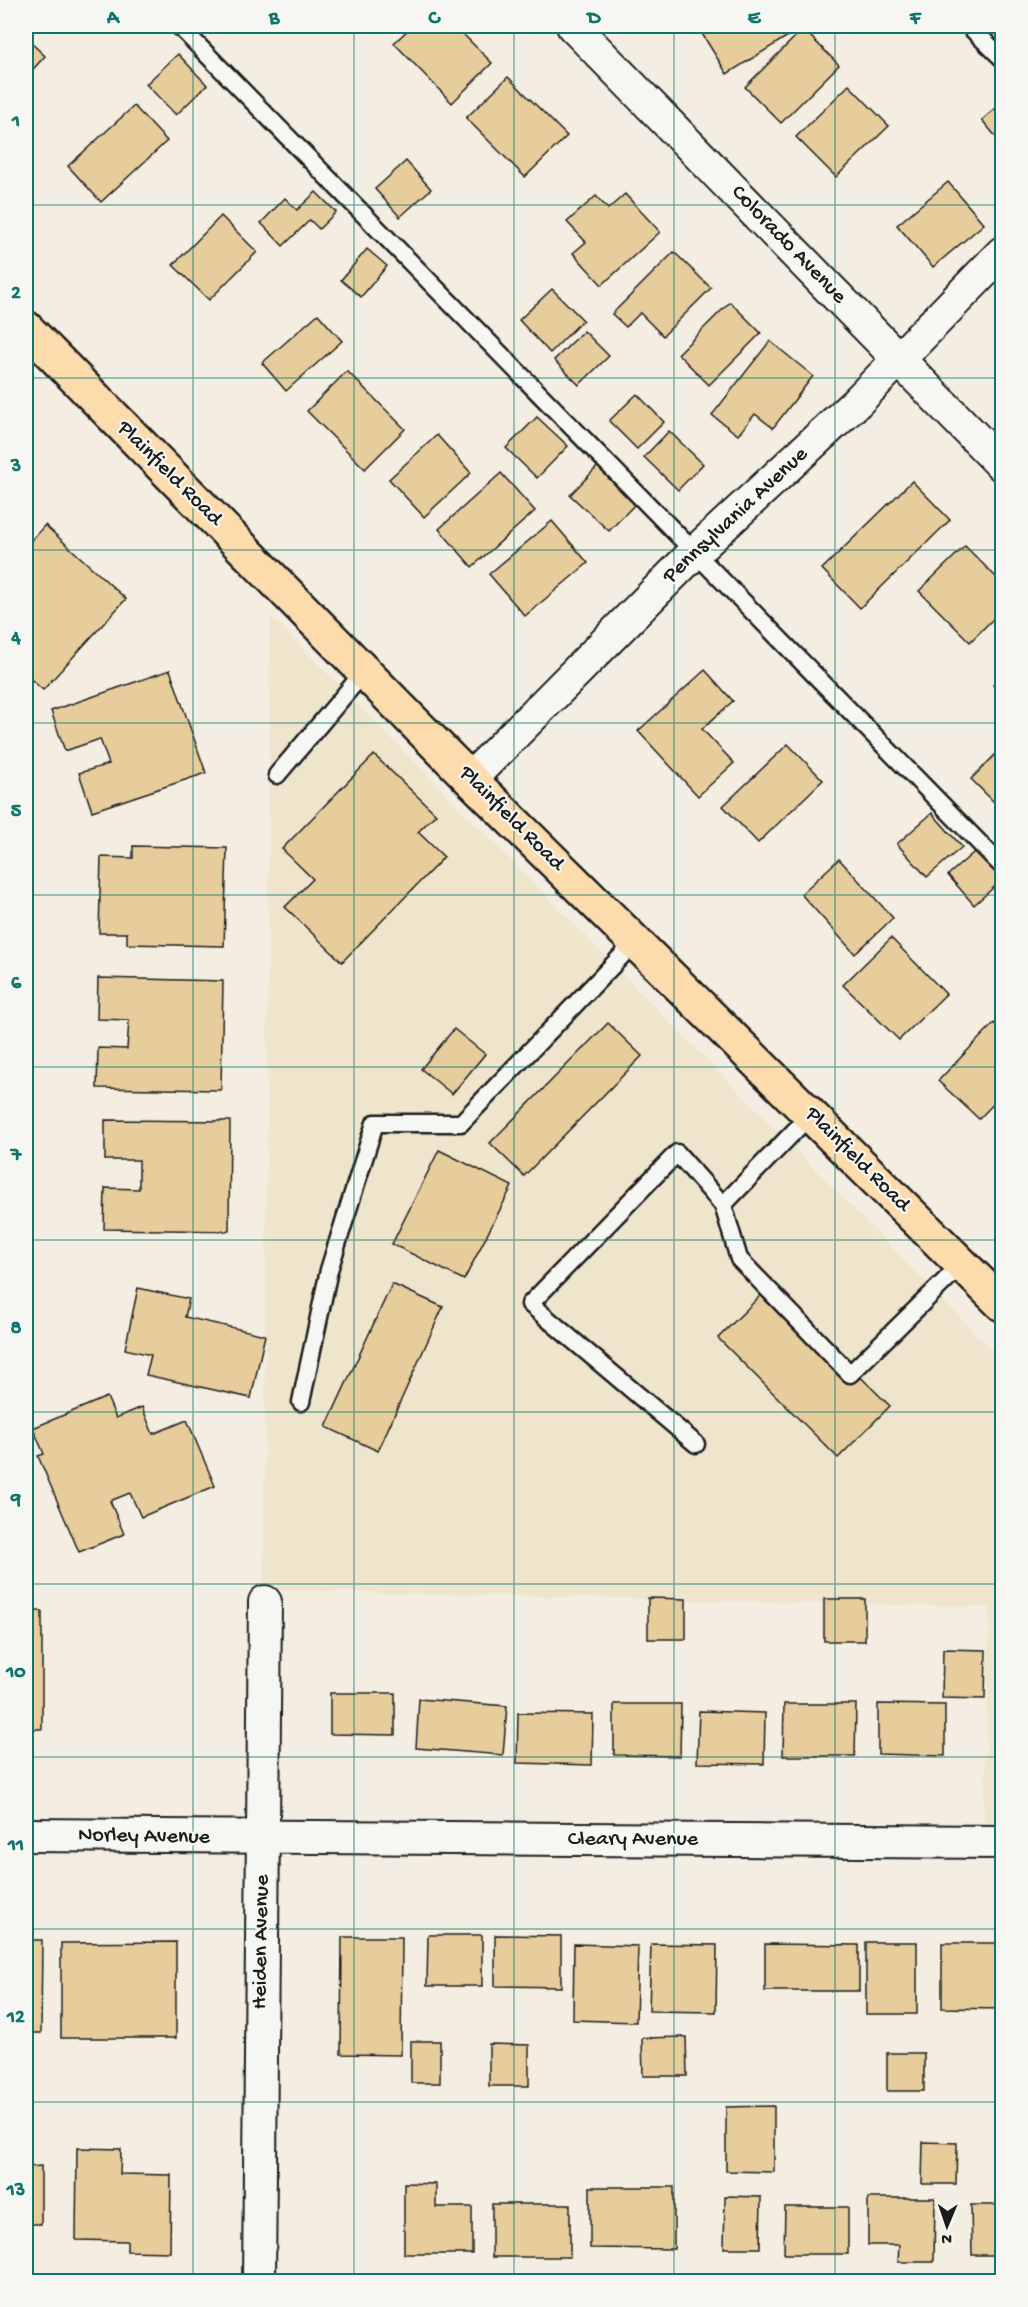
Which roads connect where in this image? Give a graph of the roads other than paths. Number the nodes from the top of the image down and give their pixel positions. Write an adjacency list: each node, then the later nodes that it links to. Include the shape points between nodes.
1 (178, 26): 9 (lane)
2 (573, 26): 7 (street, Colorado Avenue)
3 (969, 26): 4 (lane)
4 (1002, 58)
5 (1002, 252): 7 (street, Pennsylvania Avenue)
6 (26, 328): 10 (main road, Plainfield Road)
7 (899, 358): 8 (street, Colorado Avenue); 9 (street, Pennsylvania Avenue)
8 (1002, 465)
9 (694, 553): 12 (street, Pennsylvania Avenue); 13 (lane)
10 (364, 672): 11 (lane); 12 (main road, Plainfield Road)
11 (277, 775)
12 (470, 779): 14 (main road, Plainfield Road)
13 (1002, 866)
14 (635, 942): 15 (main road, Plainfield Road); 19 (lane, via 461,1123 375,1123 329,1270)
15 (810, 1114): 16 (lane); 17 (main road, Plainfield Road)
16 (723, 1205): 17 (lane, via 739,1259 850,1374); 20 (lane, via 677,1153 530,1304)
17 (962, 1264): 18 (main road, Plainfield Road)
18 (1002, 1304)
19 (302, 1402)
20 (696, 1444)
21 (265, 1602): 23 (street, Heiden Avenue)
22 (26, 1835): 23 (street, Norley Avenue)
23 (263, 1838): 24 (street, Cleary Avenue); 25 (street, Heiden Avenue)
24 (1002, 1842)
25 (259, 2282)

